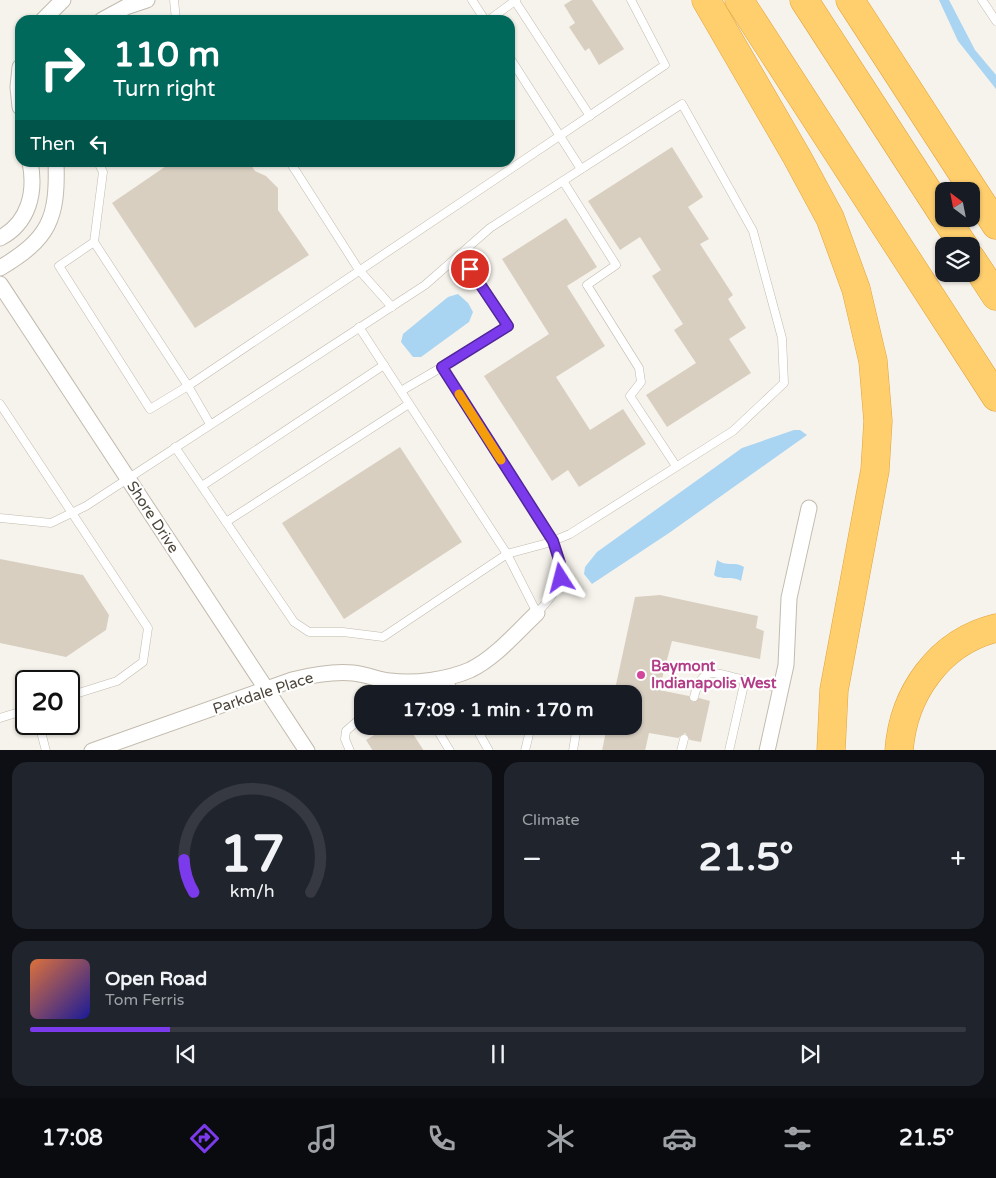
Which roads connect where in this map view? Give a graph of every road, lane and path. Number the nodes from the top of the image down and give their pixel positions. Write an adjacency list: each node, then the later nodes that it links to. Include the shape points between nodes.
1 (63, 0): 12 (street)
2 (147, 0): 13 (street)
3 (174, 0): 14 (lane)
4 (472, 0): 15 (lane)
5 (515, 0): 16 (lane); 19 (lane)
6 (631, 0): 19 (lane, via 665,65)
7 (706, 0): 89 (highway, via 830,218 856,289 873,362 878,421 875,470 836,682)
8 (739, 0): 46 (highway)
9 (804, 0): 29 (highway)
10 (850, 0): 30 (highway)
11 (982, 0): 17 (lane)
12 (48, 15)
13 (111, 15)
14 (176, 15)
15 (483, 15)
16 (494, 15)
17 (996, 21)
18 (515, 66): 20 (lane)
19 (590, 116): 20 (lane)
20 (561, 136): 26 (lane); 27 (lane)
21 (31, 167): 32 (street, via 33,184 30,202 19,223)
22 (56, 167): 35 (street, via 55,205 44,230 24,254)
23 (100, 167): 33 (lane, via 103,172)
24 (293, 167): 36 (lane)
25 (514, 167): 36 (lane)
26 (515, 167)
27 (581, 169): 28 (lane); 51 (lane, via 682,104 753,231 782,338 784,383 733,431)
28 (562, 182): 34 (lane, via 490,228); 51 (lane, via 616,265 587,285 639,368 641,382 630,396)
29 (935, 202)
30 (989, 211): 31 (highway)
31 (996, 225)
32 (0, 238)
33 (94, 242): 44 (lane); 44 (lane, via 59,266 150,409)
34 (460, 254): 40 (lane); 43 (lane, via 508,326)
35 (0, 268)
36 (359, 270): 40 (lane); 44 (lane)
37 (980, 272): 39 (highway)
38 (0, 284): 52 (street, Shore Drive)
39 (996, 296)
40 (392, 307): 41 (lane)
41 (359, 328): 42 (lane); 49 (lane)
42 (384, 365): 45 (lane); 53 (lane)
43 (442, 367): 45 (lane); 58 (lane)
44 (188, 386): 49 (lane)
45 (401, 391): 48 (lane)
46 (996, 396)
47 (0, 404): 55 (lane)
48 (409, 404): 57 (lane); 59 (lane)
49 (210, 424): 50 (lane)
50 (175, 447): 52 (lane); 53 (lane)
51 (676, 466): 58 (lane, via 570,534)
52 (127, 478): 55 (lane); 66 (street, Shore Drive)
53 (202, 486): 57 (lane)
54 (809, 508): 65 (street, via 789,598 787,660)
55 (71, 513): 56 (lane, via 51,523); 67 (lane, via 148,628 143,662 118,681)
56 (0, 518)
57 (226, 522): 59 (lane, via 294,622 309,632 383,637)
58 (553, 541): 59 (lane); 60 (lane, via 561,578 555,593)
59 (507, 554): 60 (lane)
60 (537, 613): 62 (street, Parkdale Place, via 484,661 470,670)
61 (996, 628): 90 (highway, via 958,645 921,681 904,716)
62 (446, 677): 64 (lane); 66 (street, Parkdale Place, via 412,682 354,673 323,673)
63 (745, 680): 65 (lane); 68 (lane, via 710,673 698,681); 87 (lane)
64 (451, 685)
65 (781, 688): 88 (street)
66 (267, 690): 79 (street, Parkdale Place); 80 (street, Shore Drive)
67 (80, 693)
68 (694, 697)
69 (15, 713): 70 (lane)
70 (0, 718)
71 (354, 724): 81 (lane, via 346,731 345,739)
72 (42, 735): 78 (lane)
73 (441, 735): 82 (lane)
74 (480, 735): 83 (lane)
75 (529, 735): 84 (lane)
76 (576, 735): 85 (lane)
77 (684, 739): 86 (lane)
78 (46, 750)
79 (92, 750)
80 (307, 750)
81 (350, 750)
82 (450, 750)
83 (489, 750)
84 (526, 750)
85 (573, 750)
86 (681, 750)
87 (729, 750)
88 (767, 750)
89 (832, 750)
90 (898, 750)

